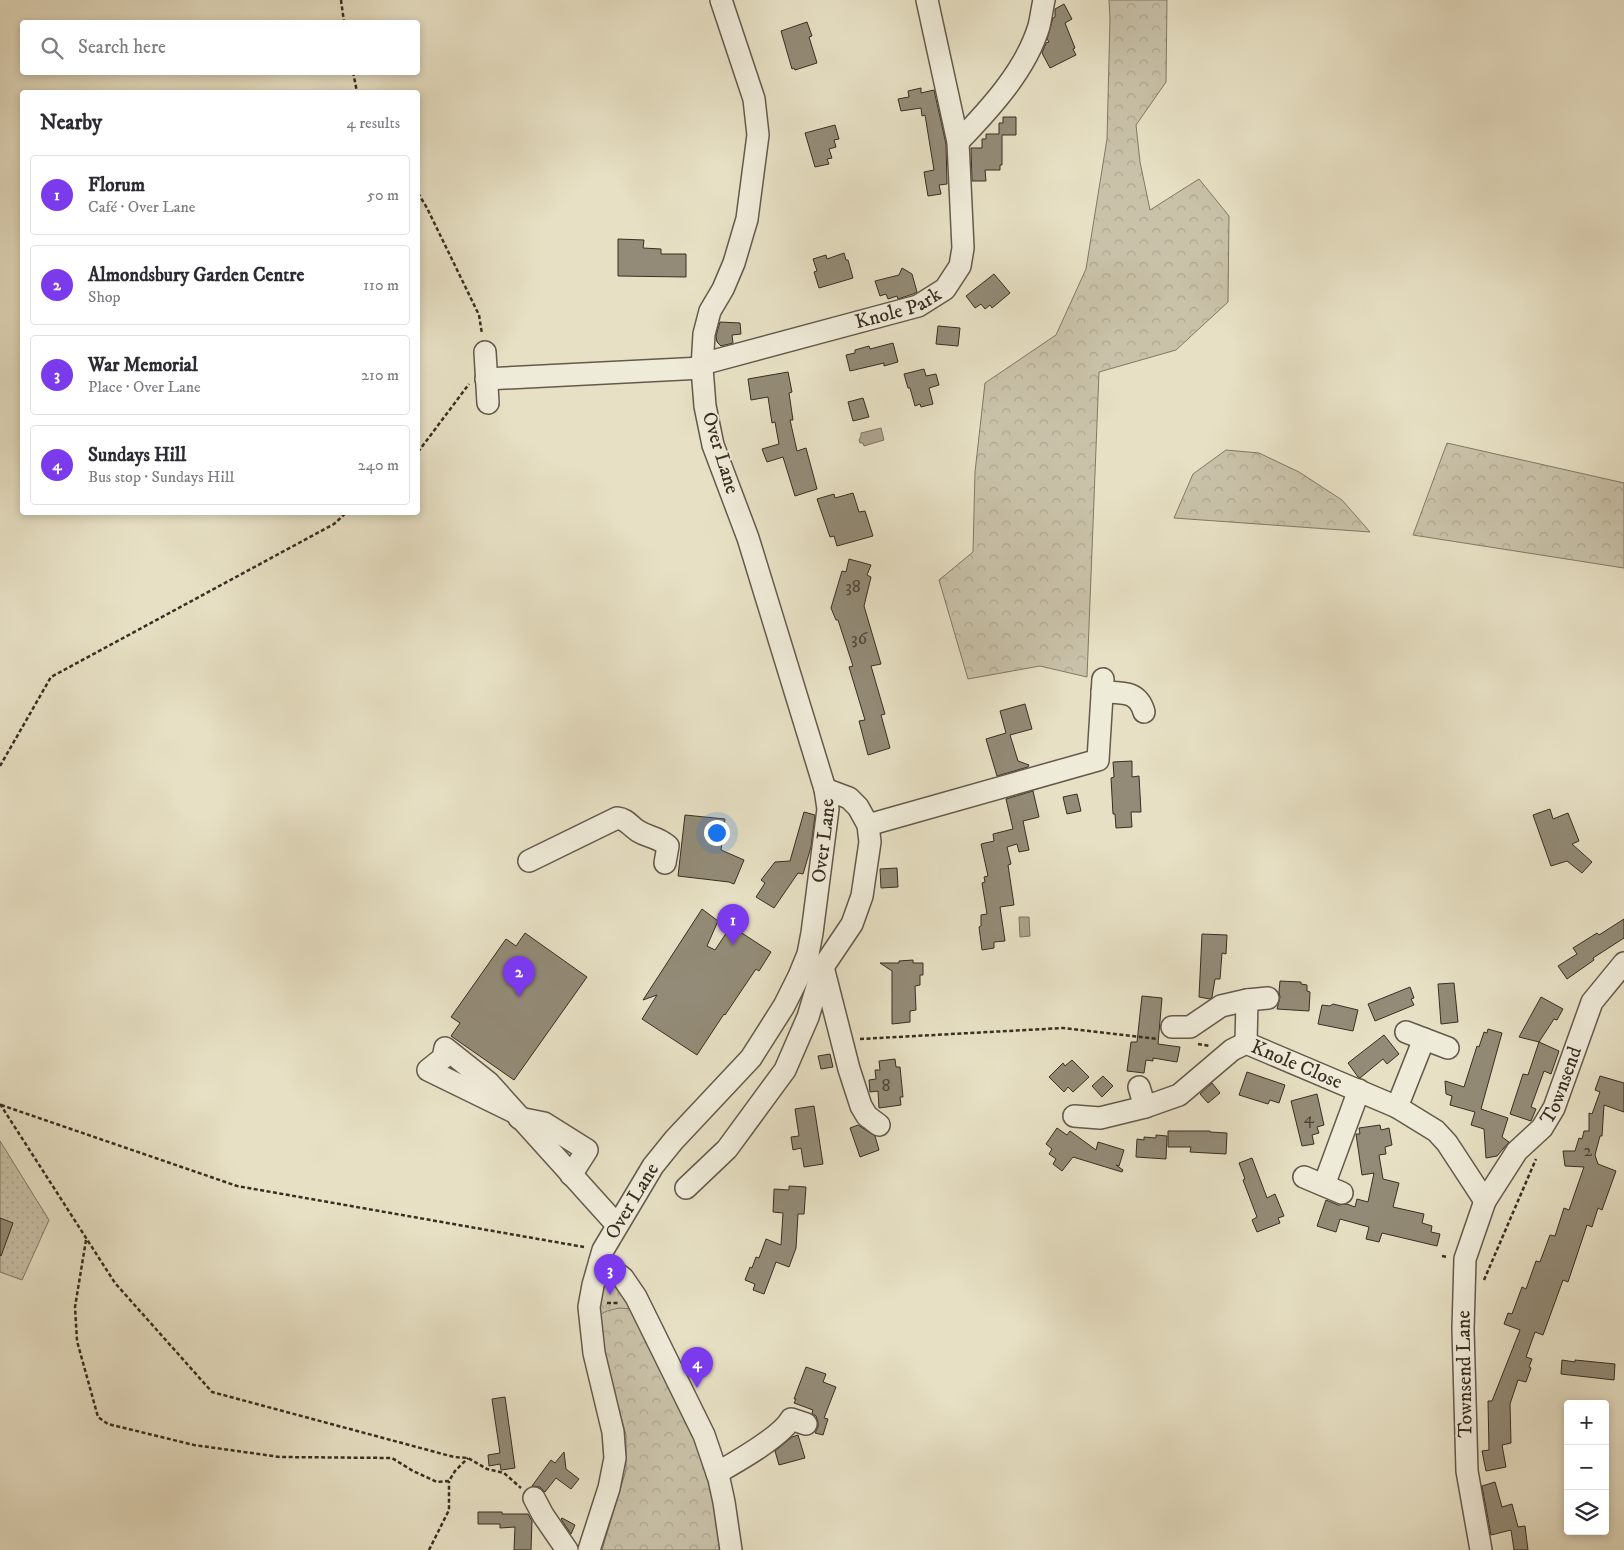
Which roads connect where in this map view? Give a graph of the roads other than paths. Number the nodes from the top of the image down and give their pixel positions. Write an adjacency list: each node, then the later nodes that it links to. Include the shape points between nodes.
1 (721, 0): 6 (street, Over Lane, via 754,99 758,135 747,219 734,263 710,311 704,334)
2 (927, 0): 4 (street, Knole Park)
3 (1044, 0): 4 (street, via 1039,26 1028,54 992,106)
4 (958, 142): 6 (street, Knole Park, via 963,248 960,266 945,289 918,306)
5 (485, 352): 7 (street)
6 (702, 366): 7 (street, Knole Park); 10 (street, Over Lane, via 705,406 713,445 748,538)
7 (486, 379): 8 (street)
8 (488, 403)
9 (1144, 712): 11 (street, via 1140,700 1131,694 1102,685 1098,760)
10 (825, 789): 11 (street, via 849,798); 14 (street, Over Lane, via 828,809 812,933)
11 (868, 825): 14 (street, via 870,842 862,896 852,924 838,947)
12 (529, 861): 13 (street, via 617,818 668,846)
13 (665, 863)
14 (816, 961): 25 (street, via 862,1106 867,1116); 28 (street, via 808,1017 785,1070 727,1149); 30 (street, Over Lane, via 799,976 751,1058 674,1140)
15 (1624, 963): 29 (street, Townsend, via 1592,1002 1554,1108 1542,1128 1517,1151)
16 (1268, 998): 17 (street)
17 (1247, 1000): 18 (street, via 1221,1006 1190,1027); 19 (street, Knole Close)
18 (1169, 1033)
19 (1246, 1043): 21 (street, Knole Close); 24 (street, via 1232,1050 1179,1095 1137,1101 1100,1118)
20 (1448, 1048): 22 (street, via 1415,1036)
21 (1359, 1090): 22 (street, Knole Close); 27 (street, Knole Close, via 1333,1189)
22 (1397, 1106): 29 (street, Knole Close, via 1436,1131)
23 (516, 1115): 23 (street, via 489,1083 445,1048 443,1058 428,1070); 26 (street); 26 (street, via 544,1123 588,1150)
24 (1074, 1116)
25 (878, 1125)
26 (571, 1175): 30 (street)
27 (1304, 1177)
28 (686, 1188)
29 (1485, 1200): 38 (street, Townsend Lane, via 1465,1259 1463,1329 1467,1471)
30 (617, 1225): 31 (street, Over Lane)
31 (601, 1255): 33 (street, via 623,1278 646,1315 704,1435); 36 (street, Over Lane, via 589,1307 594,1354 613,1432 615,1458)
32 (806, 1424): 33 (street, via 791,1419 787,1426 745,1456)
33 (716, 1472): 37 (street)
34 (534, 1498): 35 (street, via 542,1515)
35 (568, 1550)
36 (589, 1550)
37 (731, 1550)
38 (1480, 1550)

